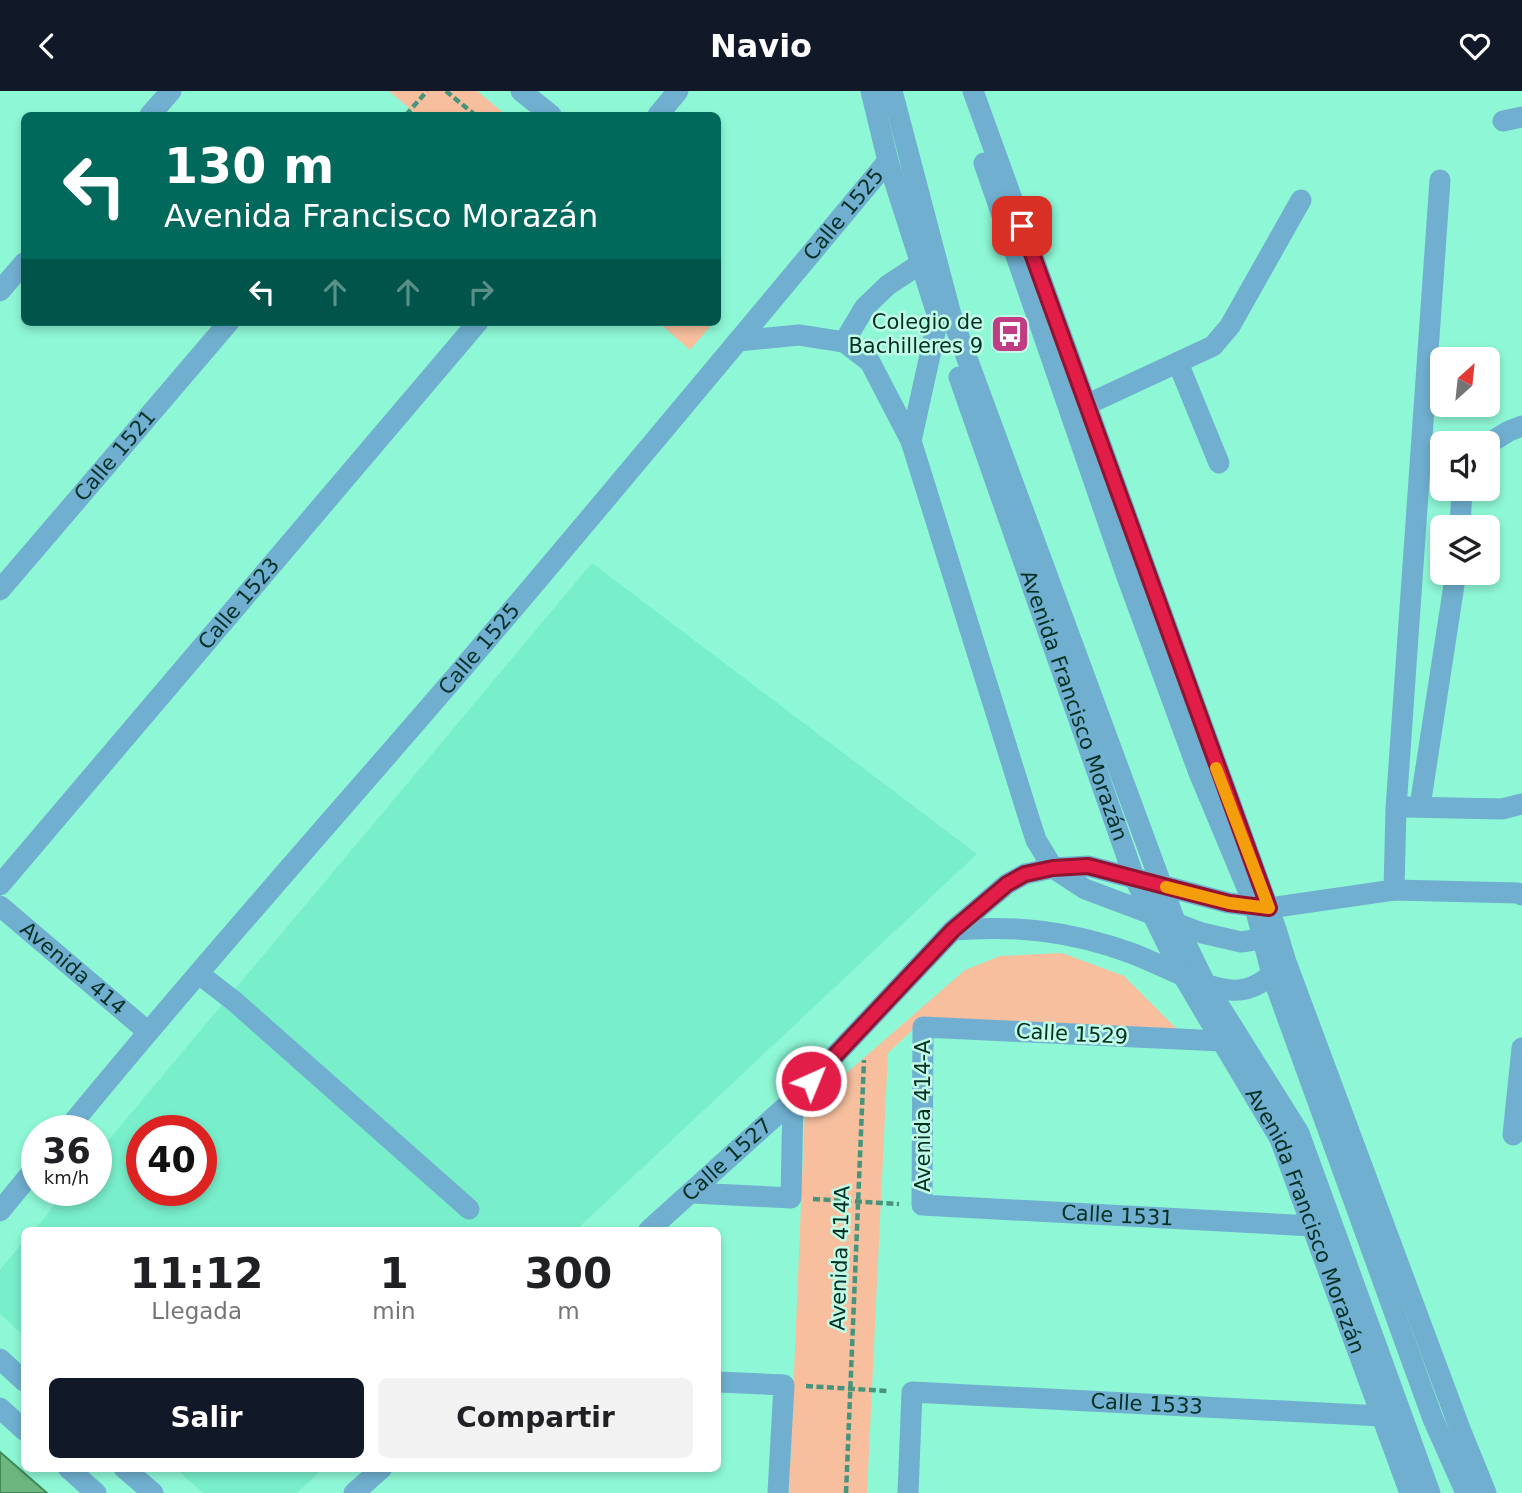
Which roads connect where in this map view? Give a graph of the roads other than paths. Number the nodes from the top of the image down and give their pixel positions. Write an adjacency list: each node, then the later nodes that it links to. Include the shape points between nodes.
1 (171, 91): 8 (street)
2 (521, 91): 9 (street)
3 (678, 91): 10 (street)
4 (870, 91): 11 (street, Avenida Francisco Morazán)
5 (892, 91): 36 (street, via 951,316)
6 (958, 91): 41 (street, via 1199,773)
7 (973, 91): 23 (street)
8 (153, 112)
9 (547, 112)
10 (660, 112)
11 (888, 161): 14 (street, Avenida Francisco Morazán); 20 (street, Calle 1525)
12 (1440, 180): 32 (street)
13 (1301, 200): 22 (street, via 1230,326 1213,346)
14 (920, 264): 17 (street, Avenida Francisco Morazán); 21 (street, via 865,307)
15 (21, 267): 16 (street)
16 (0, 292)
17 (938, 319): 26 (street); 34 (street, Avenida Francisco Morazán)
18 (226, 326): 29 (street, Calle 1521)
19 (475, 326): 35 (street, Calle 1523)
20 (738, 341): 21 (street, via 799,335); 47 (street, Calle 1525)
21 (844, 342): 26 (street, via 870,362)
22 (1178, 363): 23 (street); 27 (street)
23 (1086, 405): 41 (street)
24 (1522, 426): 25 (street)
25 (1500, 436)
26 (911, 441): 33 (street, via 1027,812)
27 (1219, 463)
28 (1455, 585): 31 (street)
29 (0, 590)
30 (1522, 804): 31 (street, via 1502,809)
31 (1420, 806): 32 (street)
32 (1396, 808): 37 (street)
33 (1053, 868): 34 (street, Calle 1527, via 1088,866); 42 (street, via 1085,889); 44 (street, Calle 1527, via 1025,874 1007,884)
34 (1134, 877): 36 (street, Calle 1527); 42 (street, Avenida Francisco Morazán)
35 (0, 885)
36 (1164, 886): 41 (street, Calle 1527); 43 (street)
37 (1394, 890): 38 (street, Calle 1527); 39 (street, Calle 1527)
38 (1522, 895)
39 (1301, 903): 41 (street, Calle 1527); 45 (street)
40 (0, 906): 51 (street, Avenida 414)
41 (1262, 907): 45 (street)
42 (1152, 915): 43 (street); 48 (street, Avenida Francisco Morazán)
43 (1176, 924): 45 (street, via 1241,942); 49 (street)
44 (953, 930): 48 (street, via 1040,929 1086,938); 54 (street, Calle 1527)
45 (1269, 934): 46 (street)
46 (1279, 968): 49 (street, via 1251,988 1232,990); 80 (street, via 1433,1419); 81 (street)
47 (200, 974): 51 (street, Calle 1525); 60 (street)
48 (1182, 974): 49 (street); 52 (street, Avenida Francisco Morazán)
49 (1205, 983): 79 (street, via 1299,1133)
50 (923, 1027): 52 (street, Calle 1529); 59 (street, Avenida 414-A)
51 (147, 1031): 55 (street, Calle 1525)
52 (1221, 1041): 62 (street, Avenida Francisco Morazán, via 1280,1139)
53 (1522, 1048): 56 (street)
54 (793, 1100): 58 (street, Calle 1527); 58 (street, via 791,1198)
55 (79, 1115)
56 (1513, 1135)
57 (21, 1185): 61 (street)
58 (693, 1193): 63 (street, Calle 1527)
59 (922, 1205): 62 (street, Calle 1531)
60 (469, 1209)
61 (0, 1211)
62 (1311, 1226): 68 (street, Avenida Francisco Morazán)
63 (653, 1227)
64 (0, 1359): 65 (street)
65 (21, 1378)
66 (721, 1382): 76 (street, via 784,1385)
67 (0, 1408): 69 (street)
68 (1381, 1416): 77 (street, Calle 1533, via 912,1392); 78 (street, Avenida Francisco Morazán)
69 (21, 1427)
70 (72, 1472): 73 (street)
71 (129, 1472): 74 (street)
72 (378, 1472): 75 (street)
73 (96, 1493)
74 (153, 1493)
75 (354, 1493)
76 (778, 1493)
77 (908, 1493)
78 (1410, 1493)
79 (1430, 1493)
80 (1466, 1493)
81 (1486, 1493)

